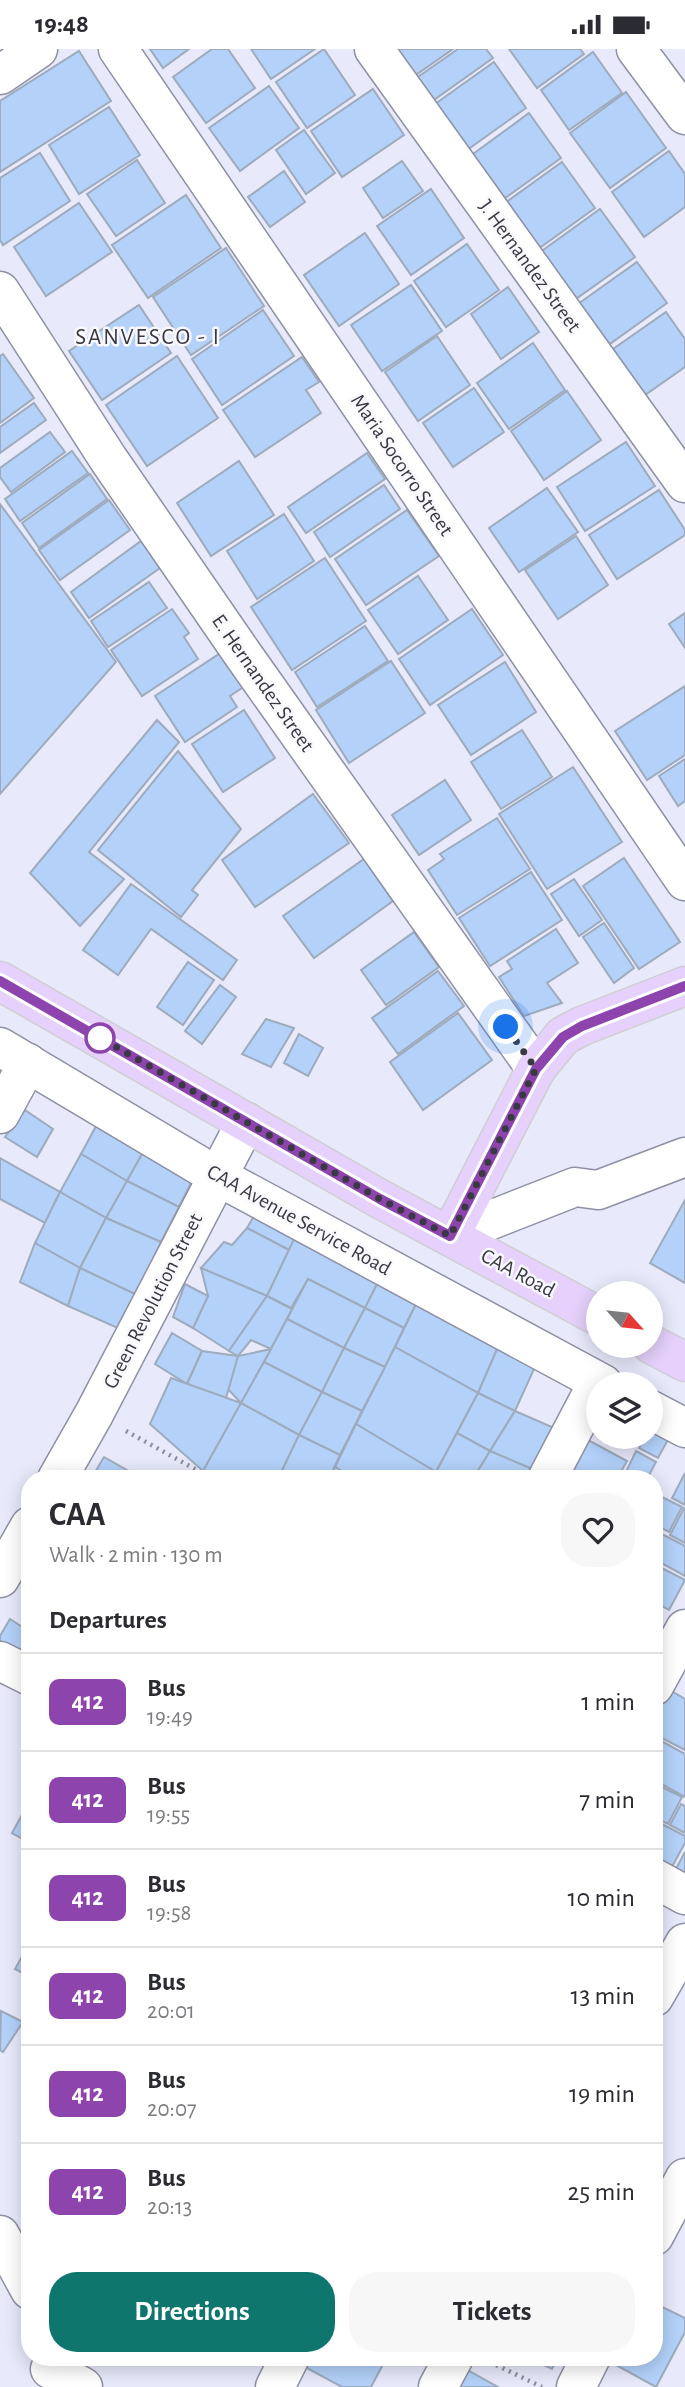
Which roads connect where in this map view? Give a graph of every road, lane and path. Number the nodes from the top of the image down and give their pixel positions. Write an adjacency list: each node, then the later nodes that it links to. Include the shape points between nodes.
1 (38, 49): 5 (street)
2 (118, 49): 10 (street, Maria Socorro Street)
3 (374, 49): 8 (street, J. Hernandez Street)
4 (636, 49): 6 (street)
5 (0, 75)
6 (685, 115)
7 (5, 309): 14 (street, E. Hernandez Street)
8 (673, 442): 9 (street, J. Hernandez Street)
9 (685, 483)
10 (685, 881)
11 (0, 981): 16 (main road, CAA Road)
12 (685, 986): 14 (main road, via 582,1026 563,1037)
13 (14, 1055): 15 (street); 19 (street, CAA Avenue Service Road)
14 (536, 1069): 21 (main road)
15 (0, 1114)
16 (246, 1122): 19 (street, Green Revolution Street); 21 (main road, CAA Road)
17 (685, 1132): 20 (street, via 586,1170)
18 (685, 1157): 20 (street, via 598,1190)
19 (217, 1176): 25 (street, CAA Avenue Service Road); 27 (street, Green Revolution Street)
20 (575, 1187): 21 (street)
21 (450, 1236): 22 (main road, CAA Road)
22 (586, 1310)
23 (663, 1350): 24 (main road)
24 (685, 1362)
25 (586, 1375)
26 (586, 1408): 32 (street)
27 (94, 1414): 30 (street, Green Revolution Street); 31 (path)
28 (663, 1416): 29 (street)
29 (685, 1428)
30 (62, 1470)
31 (197, 1470)
32 (552, 1470)
33 (21, 1542): 34 (street)
34 (0, 1578)
35 (677, 1628): 37 (street)
36 (0, 1661): 38 (street)
37 (663, 1663)
38 (21, 1672)
39 (663, 1883): 40 (street)
40 (685, 1895)
41 (685, 1943): 42 (street)
42 (663, 1981)
43 (677, 2177): 44 (street)
44 (663, 2213)
45 (0, 2235): 46 (street)
46 (21, 2274)
47 (286, 2366): 53 (street)
48 (449, 2366): 54 (street)
49 (500, 2366): 55 (path)
50 (586, 2366): 56 (street)
51 (49, 2371): 52 (street)
52 (83, 2387)
53 (275, 2387)
54 (438, 2387)
55 (543, 2387)
56 (576, 2387)

